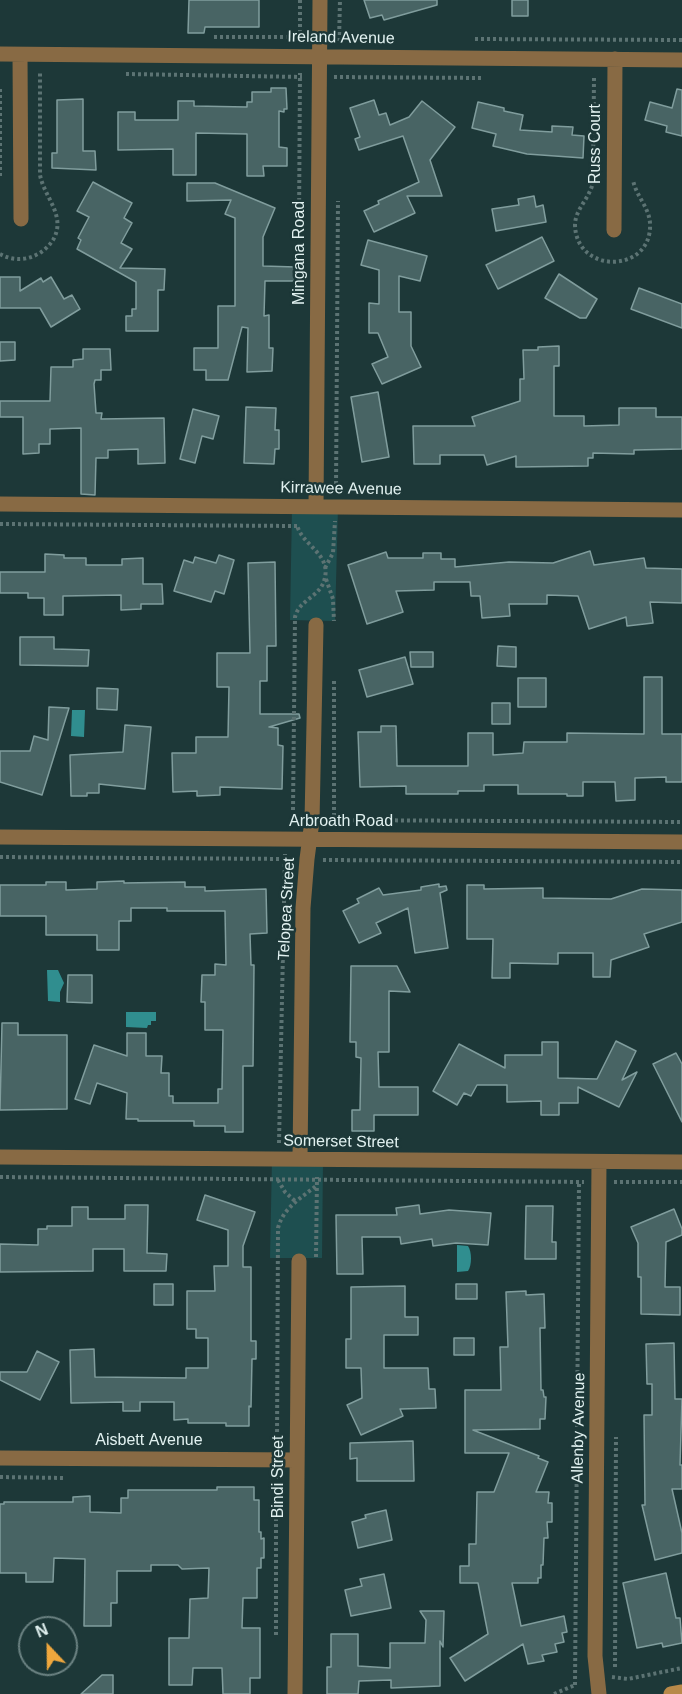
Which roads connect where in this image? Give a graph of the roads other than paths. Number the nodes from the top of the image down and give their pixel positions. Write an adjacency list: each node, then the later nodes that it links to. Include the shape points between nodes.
1 (320, 0): 4 (street, Mingana Road)
2 (0, 54): 3 (street, Ireland Avenue)
3 (20, 54): 4 (street, Ireland Avenue); 7 (street)
4 (320, 56): 5 (street, Ireland Avenue); 10 (street, Mingana Road)
5 (615, 59): 6 (street, Ireland Avenue); 8 (street, Russ Court)
6 (682, 60)
7 (21, 219)
8 (614, 230)
9 (0, 504): 10 (street, Kirrawee Avenue)
10 (316, 507): 11 (street, Kirrawee Avenue)
11 (682, 510)
12 (316, 625): 14 (street, Telopea Street)
13 (0, 837): 14 (street, Arbroath Road)
14 (310, 840): 15 (street, Arbroath Road); 17 (street, Telopea Street, via 303,908)
15 (682, 842)
16 (0, 1157): 17 (street, Somerset Street)
17 (300, 1159): 18 (street, Somerset Street)
18 (599, 1162): 19 (street, Somerset Street); 25 (street, Allenby Avenue, via 595,1656)
19 (682, 1162)
20 (299, 1261): 22 (street, Bindi Street)
21 (0, 1458): 22 (street, Aisbett Avenue)
22 (297, 1460): 24 (street, Bindi Street)
23 (682, 1692): 26 (street)
24 (295, 1694)
25 (599, 1694)
26 (671, 1694)

